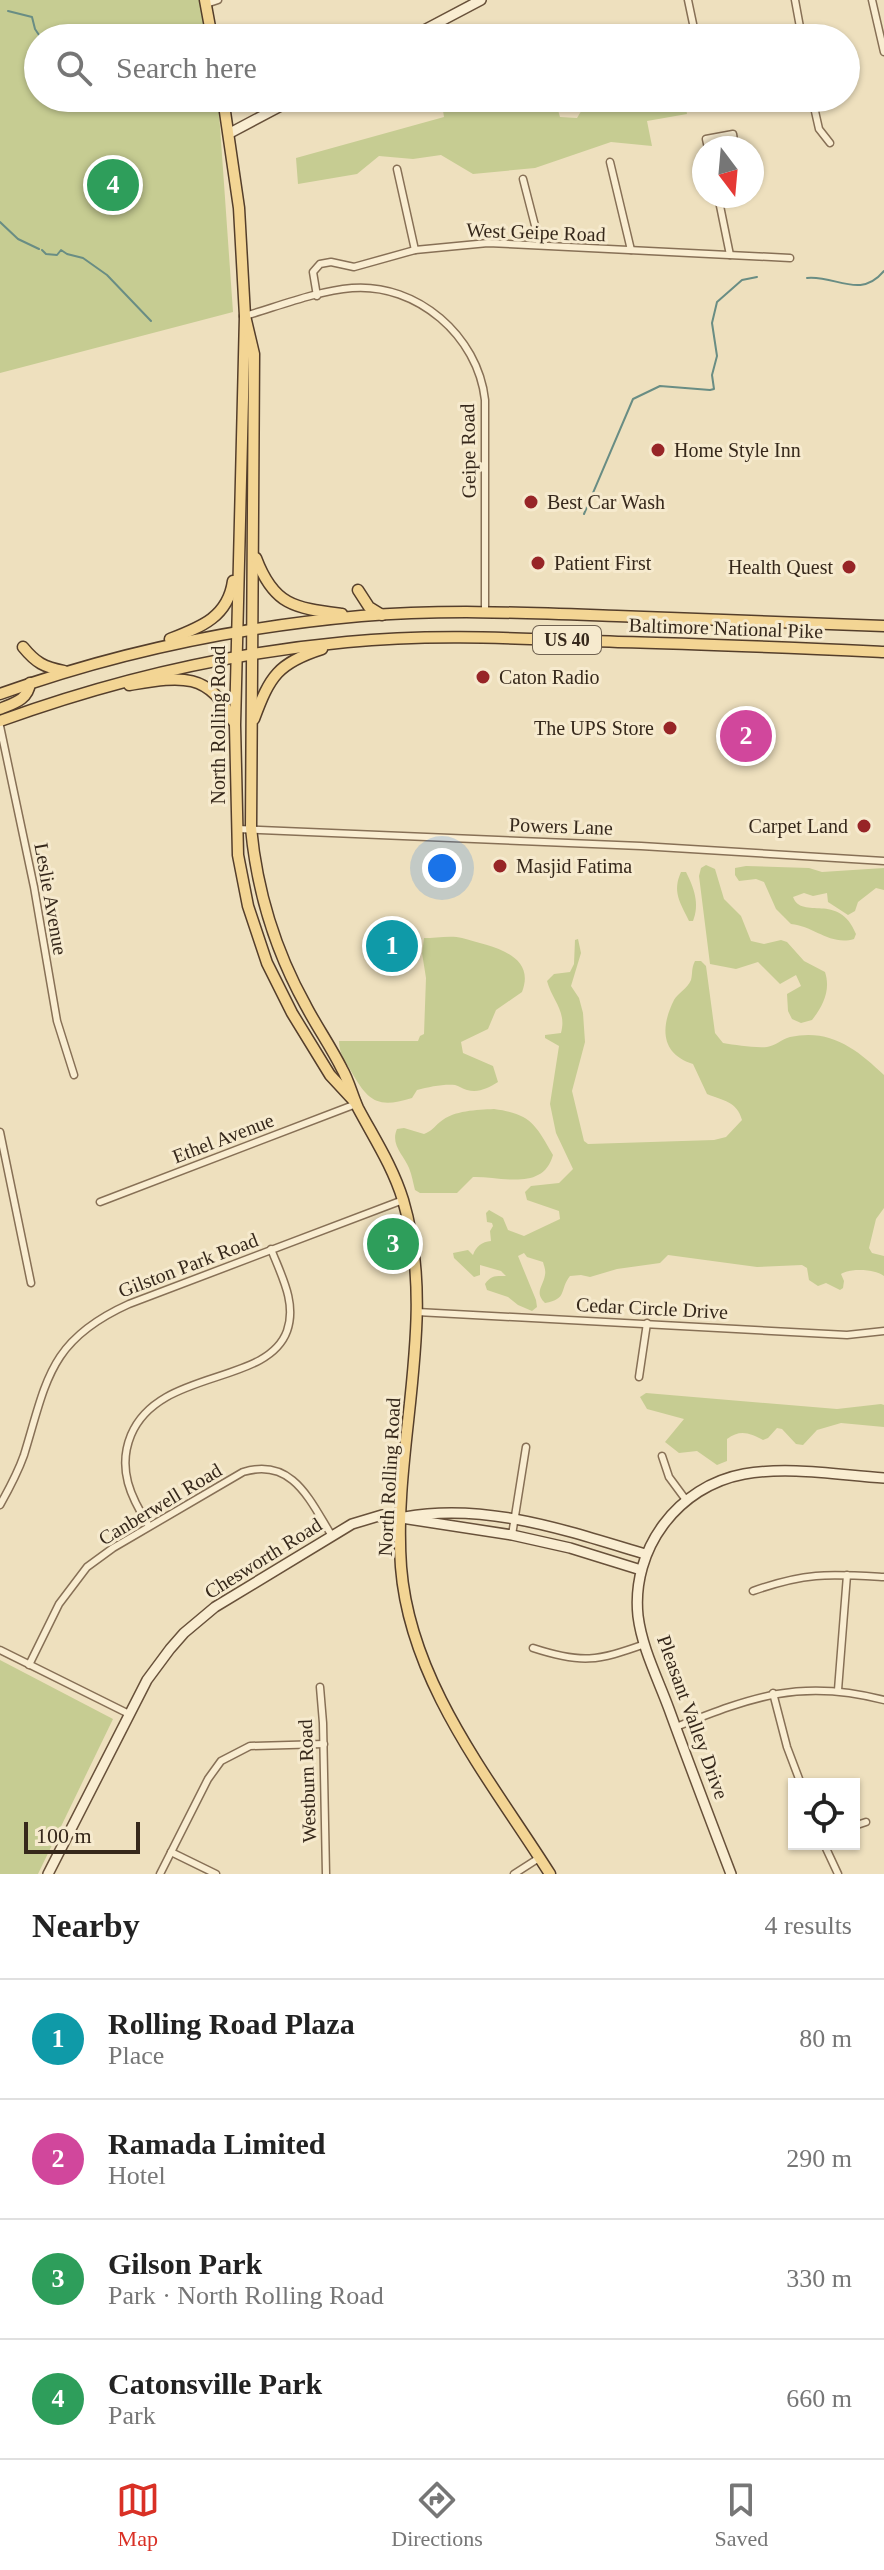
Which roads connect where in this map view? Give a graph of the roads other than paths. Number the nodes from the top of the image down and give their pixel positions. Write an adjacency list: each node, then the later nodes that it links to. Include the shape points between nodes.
1 (218, 0): 6 (street)
2 (481, 0): 8 (street)
3 (688, 0): 9 (street)
4 (795, 0): 10 (street)
5 (872, 0): 11 (street)
6 (206, 2): 7 (main road)
7 (210, 24)
8 (436, 24)
9 (693, 24)
10 (799, 24)
11 (884, 52)
12 (226, 112): 15 (main road, North Rolling Road)
13 (270, 112): 15 (street)
14 (815, 112): 16 (street)
15 (230, 133): 27 (main road, North Rolling Road)
16 (830, 143)
17 (610, 162): 23 (street)
18 (397, 169): 22 (street)
19 (523, 179): 21 (street)
20 (720, 208): 24 (street)
21 (540, 245): 22 (street, West Geipe Road, via 488,243); 23 (street, West Geipe Road)
22 (415, 250): 26 (street, West Geipe Road, via 354,267 320,264 313,272)
23 (631, 250): 24 (street, West Geipe Road)
24 (730, 255): 25 (street, West Geipe Road)
25 (790, 258)
26 (317, 296): 27 (street, Geipe Road); 31 (street, Geipe Road, via 354,288 401,296 434,312 469,351 485,400)
27 (245, 316): 28 (main road, North Rolling Road); 29 (main road, North Rolling Road, via 254,354)
28 (238, 543): 36 (main road, North Rolling Road); 39 (main road, via 229,598 217,616)
29 (254, 553): 33 (main road, via 267,584 286,601 311,611); 35 (main road, North Rolling Road)
30 (358, 590): 32 (main road)
31 (485, 612): 32 (main road, Baltimore National Pike / US 40); 34 (main road, Baltimore National Pike / US 40)
32 (382, 615): 33 (main road, Baltimore National Pike / US 40)
33 (364, 616): 35 (main road, Baltimore National Pike / US 40)
34 (884, 626)
35 (252, 630): 36 (main road, Baltimore National Pike / US 40); 41 (main road, North Rolling Road)
36 (237, 632): 39 (main road, Baltimore National Pike / US 40); 42 (main road, North Rolling Road)
37 (347, 641): 40 (main road, Baltimore National Pike / US 40, via 498,638); 41 (main road, Baltimore National Pike / US 40); 50 (main road, via 283,665 268,685)
38 (23, 647): 43 (main road, via 36,662)
39 (137, 652): 43 (main road, Baltimore National Pike / US 40)
40 (884, 652)
41 (251, 653): 42 (main road, Baltimore National Pike / US 40); 50 (main road, North Rolling Road)
42 (236, 656): 46 (main road, Baltimore National Pike / US 40); 49 (main road, North Rolling Road)
43 (66, 671): 44 (main road, Baltimore National Pike / US 40)
44 (30, 683): 45 (main road, Baltimore National Pike / US 40); 47 (main road, via 21,700)
45 (0, 694)
46 (72, 695): 48 (main road, Baltimore National Pike / US 40); 49 (main road, via 166,679 196,681 224,702)
47 (0, 709)
48 (0, 723): 54 (street, Leslie Avenue, via 57,1021)
49 (235, 725): 52 (main road, North Rolling Road)
50 (251, 728): 51 (main road, North Rolling Road)
51 (251, 828): 52 (street, Powers Lane); 53 (street, Powers Lane); 55 (main road, North Rolling Road, via 269,925)
52 (236, 829): 55 (main road, North Rolling Road, via 248,906 267,963 330,1075)
53 (884, 861)
54 (74, 1075)
55 (356, 1104): 57 (main road, North Rolling Road); 58 (street, Ethel Avenue)
56 (0, 1132): 60 (street)
57 (403, 1200): 59 (street, Gilston Park Road); 61 (main road, North Rolling Road, via 413,1247)
58 (100, 1202)
59 (271, 1249): 69 (street, Gilston Park Road, via 129,1304 80,1334 46,1380 18,1469); 72 (street, via 291,1310 288,1330 277,1348 157,1401 129,1439 128,1484)
60 (31, 1283)
61 (417, 1312): 62 (street, Cedar Circle Drive); 70 (main road, North Rolling Road)
62 (647, 1323): 63 (street, Cedar Circle Drive, via 847,1335); 64 (street)
63 (884, 1331)
64 (639, 1377)
65 (526, 1447): 71 (street)
66 (662, 1456): 68 (street)
67 (884, 1478): 68 (street, Pleasant Valley Drive, via 763,1472 726,1478)
68 (686, 1500): 75 (street, Pleasant Valley Drive, via 662,1524)
69 (0, 1505)
70 (401, 1518): 71 (street, Chesworth Road, via 453,1513); 73 (street, Chesworth Road); 74 (street, Chesworth Road, via 372,1516); 96 (main road, North Rolling Road, via 404,1595 424,1664)
71 (514, 1519): 73 (street); 75 (street, Chesworth Road)
72 (149, 1526): 74 (street, Canberwell Road, via 233,1476 263,1468 283,1473 299,1485); 83 (street, Canberwell Road, via 100,1557 76,1580)
73 (512, 1535): 76 (street, Chesworth Road)
74 (332, 1536): 88 (street, Chesworth Road, via 198,1620 157,1666)
75 (645, 1554): 76 (street, Pleasant Valley Drive)
76 (641, 1570): 80 (street, Pleasant Valley Drive, via 638,1616)
77 (847, 1575): 78 (street); 79 (street, via 795,1577); 85 (street)
78 (884, 1577)
79 (753, 1591)
80 (645, 1644): 81 (street, via 587,1660); 89 (street, Pleasant Valley Drive)
81 (533, 1648)
82 (0, 1650): 83 (street)
83 (29, 1665): 88 (street)
84 (320, 1687): 90 (street, Westburn Road)
85 (838, 1690): 86 (street); 87 (street)
86 (773, 1693): 89 (street); 91 (street)
87 (884, 1700)
88 (129, 1714): 97 (street, Chesworth Road)
89 (676, 1727): 103 (street, Pleasant Valley Drive)
90 (324, 1744): 95 (street, via 250,1746 229,1755 208,1779); 100 (street, Westburn Road)
91 (799, 1778)
92 (866, 1822): 93 (street)
93 (860, 1824)
94 (827, 1850): 104 (street)
95 (171, 1852): 98 (street); 99 (street)
96 (539, 1858): 101 (street); 102 (main road, North Rolling Road)
97 (48, 1874)
98 (160, 1874)
99 (216, 1874)
100 (326, 1874)
101 (514, 1874)
102 (550, 1874)
103 (731, 1874)
104 (838, 1874)

